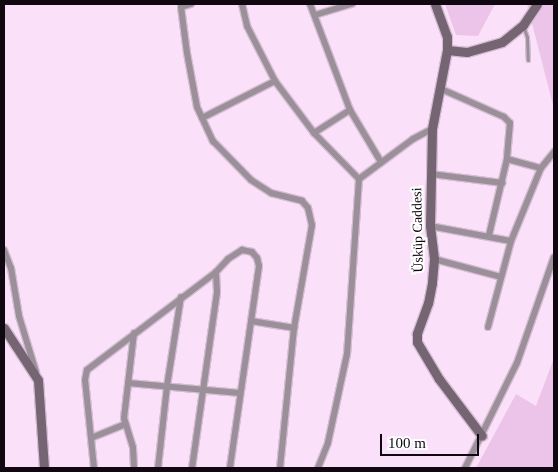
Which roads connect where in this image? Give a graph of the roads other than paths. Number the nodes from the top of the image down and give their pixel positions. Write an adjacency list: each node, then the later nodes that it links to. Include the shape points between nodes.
1 (191, 4): 7 (street)
2 (242, 4): 12 (street, via 247,26)
3 (310, 4): 8 (street)
4 (352, 4): 8 (street)
5 (435, 4): 10 (street, Üsküp Caddesi)
6 (537, 4): 9 (street)
7 (181, 5): 15 (street, via 187,53)
8 (315, 15): 14 (street)
9 (523, 25): 10 (street, via 502,42 467,52); 11 (lane)
10 (447, 50): 13 (street, Üsküp Caddesi)
11 (528, 60)
12 (275, 80): 15 (street); 17 (street)
13 (439, 88): 16 (street, Üsküp Caddesi); 19 (street, via 504,117 510,123)
14 (350, 110): 17 (street); 20 (street)
15 (202, 118): 37 (street, via 212,141 251,180 271,193 302,201 308,208 312,225)
16 (432, 129): 20 (street); 22 (street, Üsküp Caddesi)
17 (314, 133): 23 (street)
18 (554, 152): 21 (street)
19 (507, 160): 21 (street); 24 (street)
20 (382, 162): 23 (street)
21 (541, 168): 27 (street)
22 (430, 174): 24 (street); 25 (street, Üsküp Caddesi)
23 (359, 179): 54 (street, via 347,354 328,443)
24 (502, 183): 26 (street)
25 (430, 226): 26 (street); 30 (street, Üsküp Caddesi)
26 (489, 235): 27 (street)
27 (511, 241): 32 (street)
28 (4, 250): 39 (street)
29 (554, 257): 45 (street, via 517,363)
30 (434, 259): 32 (street); 45 (street, Üsküp Caddesi, via 428,303 417,342 439,379)
31 (216, 272): 33 (street); 34 (street, via 242,250 252,252 257,258 259,266); 42 (street, via 217,292)
32 (501, 277): 35 (street)
33 (181, 297): 38 (street); 41 (street)
34 (250, 321): 37 (street); 43 (street)
35 (488, 327)
36 (4, 328): 39 (street)
37 (294, 328): 53 (street)
38 (134, 333): 40 (street); 46 (street, via 87,370 85,380)
39 (38, 380): 47 (street)
40 (128, 383): 41 (street); 44 (street)
41 (167, 386): 42 (street); 50 (street)
42 (204, 390): 43 (street); 51 (street)
43 (240, 393): 52 (street)
44 (125, 424): 46 (street); 49 (street, via 133,448)
45 (482, 436): 55 (street)
46 (91, 438): 48 (street)
47 (44, 468)
48 (94, 468)
49 (134, 468)
50 (158, 468)
51 (192, 468)
52 (230, 468)
53 (280, 468)
54 (318, 468)
55 (465, 468)

